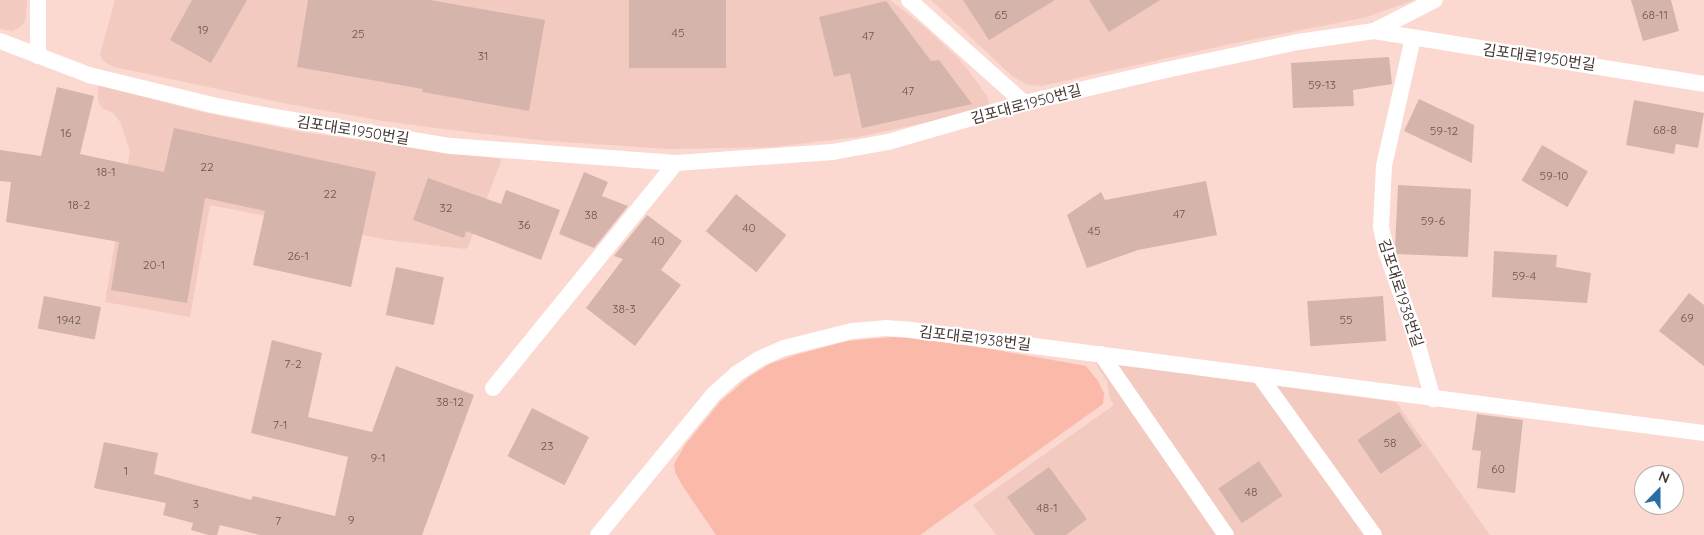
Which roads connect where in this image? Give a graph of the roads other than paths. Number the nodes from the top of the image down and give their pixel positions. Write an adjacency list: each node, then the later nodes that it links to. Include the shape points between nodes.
1 (38, 0): 7 (lane)
2 (909, 0): 9 (lane)
3 (1434, 0): 4 (lane, 김포대로1950번길)
4 (1374, 31): 5 (lane, 김포대로1950번길); 9 (lane, 김포대로1950번길, via 1239,54)
5 (1413, 38): 8 (lane, 김포대로1950번길); 14 (lane, 김포대로1938번길, via 1384,166 1381,227)
6 (0, 41): 7 (lane, 김포대로1950번길)
7 (38, 56): 10 (lane, 김포대로1950번길, via 89,75 169,95 333,127 451,146)
8 (1704, 84)
9 (1024, 103): 10 (lane, 김포대로1950번길, via 888,142 833,152)
10 (676, 163): 13 (lane)
11 (1101, 354): 12 (lane, 김포대로1938번길); 16 (lane, 김포대로1938번길, via 885,328 842,333 784,348 736,374 714,394); 17 (lane)
12 (1259, 375): 14 (lane, 김포대로1938번길); 18 (lane)
13 (492, 388)
14 (1433, 399): 15 (lane, 김포대로1938번길)
15 (1704, 433)
16 (598, 535)
17 (1226, 535)
18 (1374, 535)

